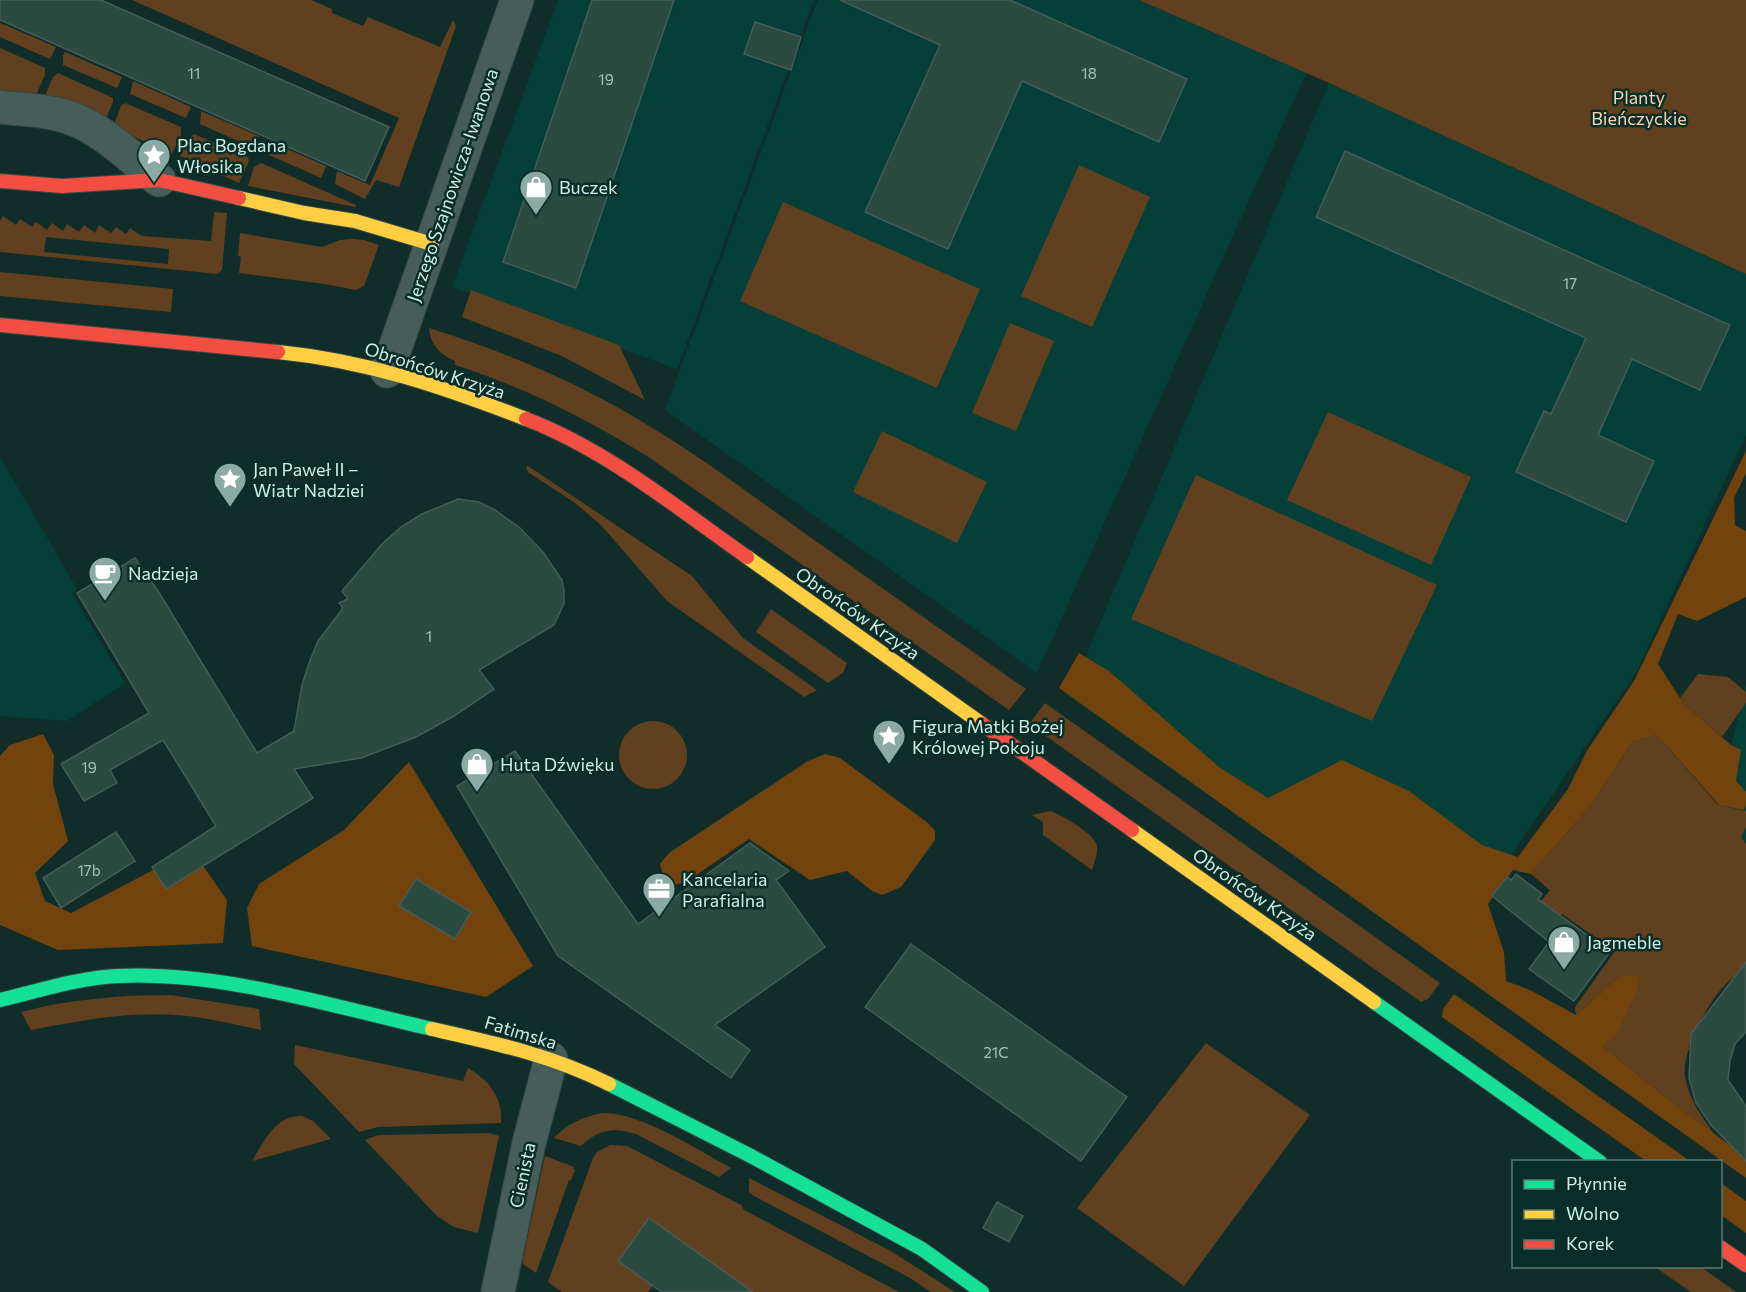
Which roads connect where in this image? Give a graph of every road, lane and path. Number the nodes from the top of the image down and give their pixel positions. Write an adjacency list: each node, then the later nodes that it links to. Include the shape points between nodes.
1 (517, 0): 5 (street, Jerzego Szajnowicza-Iwanowa)
2 (0, 107): 3 (street, via 48,112 83,124)
3 (159, 180): 4 (street, via 62,186); 5 (street, via 355,221)
4 (0, 181)
5 (432, 244): 7 (street, Jerzego Szajnowicza-Iwanowa)
6 (0, 325): 7 (street, Obrońców Krzyża, via 300,354)
7 (387, 371): 10 (street, Obrońców Krzyża, via 542,425 632,476)
8 (0, 1000): 9 (street, Fatimska, via 91,979 164,976 246,986 484,1039)
9 (551, 1059): 13 (street, Cienista); 14 (street, Fatimska, via 614,1086 832,1200 922,1249)
10 (1599, 1160)
11 (1722, 1248): 12 (street)
12 (1746, 1265)
13 (498, 1292)
14 (982, 1292)

